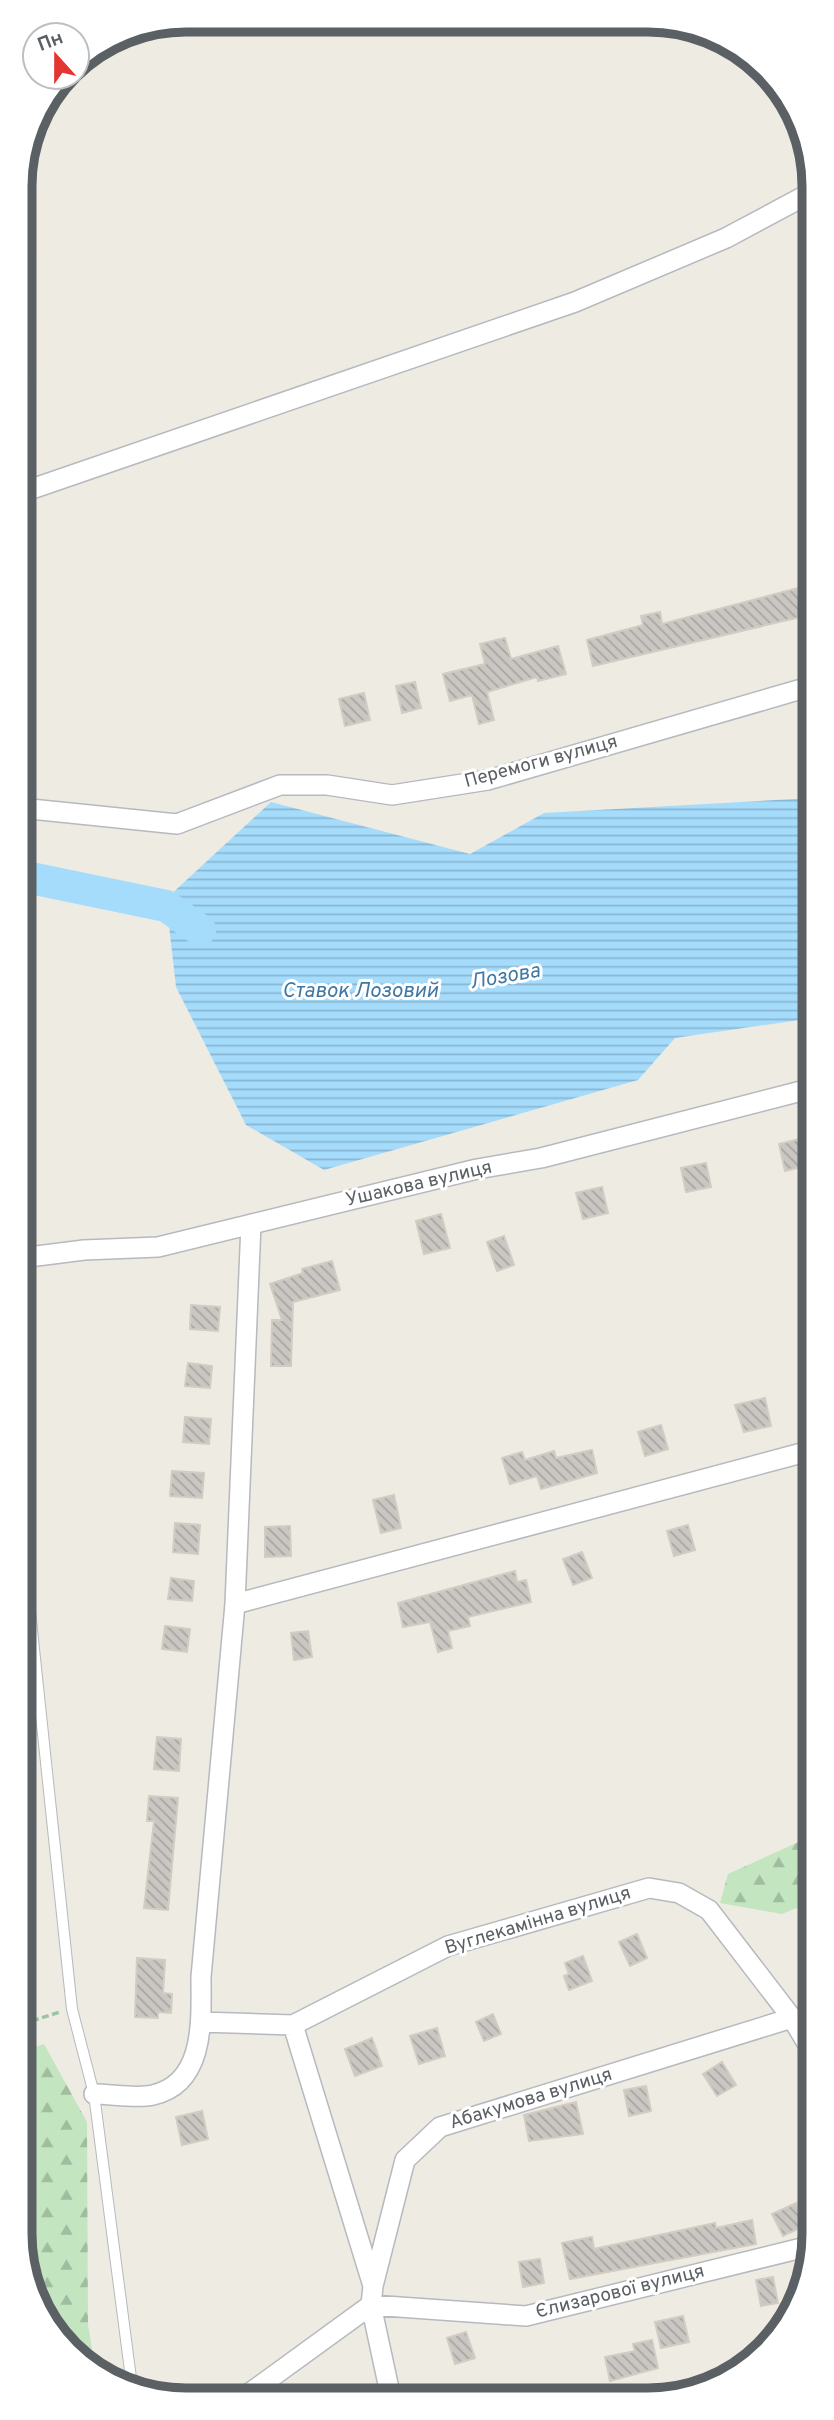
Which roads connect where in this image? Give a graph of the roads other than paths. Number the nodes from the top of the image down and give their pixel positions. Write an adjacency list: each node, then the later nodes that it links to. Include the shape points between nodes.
1 (802, 197): 2 (street, via 726,239 575,302)
2 (32, 489)
3 (802, 689): 4 (street, Перемоги вулиця, via 488,780 392,795 327,785 281,785 177,824)
4 (32, 808)
5 (802, 1091): 6 (street, Ушакова вулиця, via 541,1158)
6 (251, 1224): 7 (street, Ушакова вулиця, via 159,1247); 9 (street)
7 (32, 1257)
8 (802, 1453): 9 (street)
9 (235, 1604): 12 (street, via 201,1977)
10 (32, 1630): 15 (lane, via 72,2009)
11 (792, 2018): 13 (street, Вуглекамінна вулиця, via 709,1910 678,1894 649,1888 448,1945); 14 (street, Вуглекамінна вулиця); 17 (street, Абакумова вулиця, via 440,2127 405,2160)
12 (201, 2022): 13 (street, Вуглекамінна вулиця); 15 (street, via 193,2065 181,2082 153,2095)
13 (293, 2025): 17 (street)
14 (802, 2035)
15 (94, 2094): 19 (lane)
16 (802, 2248): 18 (street, Єлизарової вулиця, via 526,2316)
17 (373, 2286): 18 (street)
18 (371, 2305): 20 (street); 21 (street)
19 (131, 2378)
20 (257, 2388)
21 (389, 2388)

